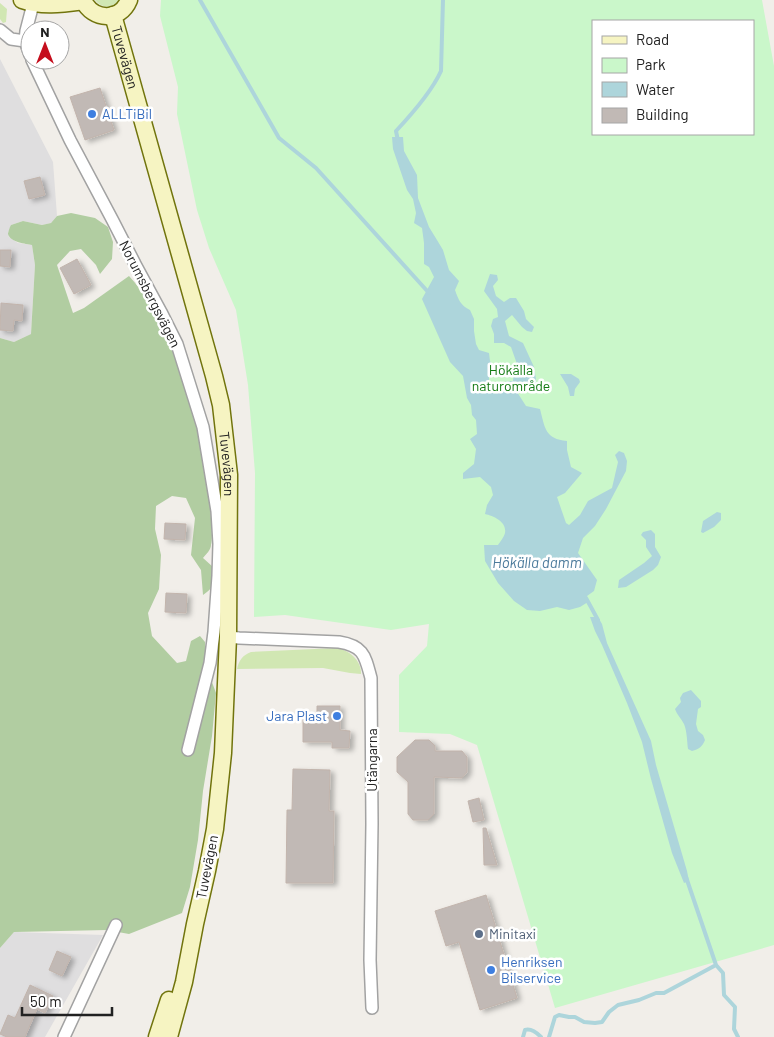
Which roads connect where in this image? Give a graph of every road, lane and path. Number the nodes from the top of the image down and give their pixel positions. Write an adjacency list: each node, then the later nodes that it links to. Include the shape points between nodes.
1 (84, 0): 3 (main road, via 46,5); 4 (main road, Tuvevägen, via 95,14)
2 (129, 0): 4 (main road, Tuvevägen, via 124,9)
3 (27, 2): 5 (street)
4 (113, 15): 9 (main road, Tuvevägen, via 220,405 230,474)
5 (26, 20)
6 (0, 30): 7 (street, via 11,38)
7 (20, 39)
8 (37, 70): 10 (street, Norumsbergsvägen, via 177,344 203,427 217,511 218,576 210,663)
9 (228, 637): 12 (main road, Tuvevägen, via 223,753 215,829); 13 (street, Utängarna, via 348,643 357,647 366,658 371,678)
10 (188, 750)
11 (116, 924): 14 (street)
12 (195, 924): 15 (main road, Tuvevägen); 16 (main road, Tuvevägen)
13 (372, 1008)
14 (64, 1037)
15 (157, 1037)
16 (170, 1037)

